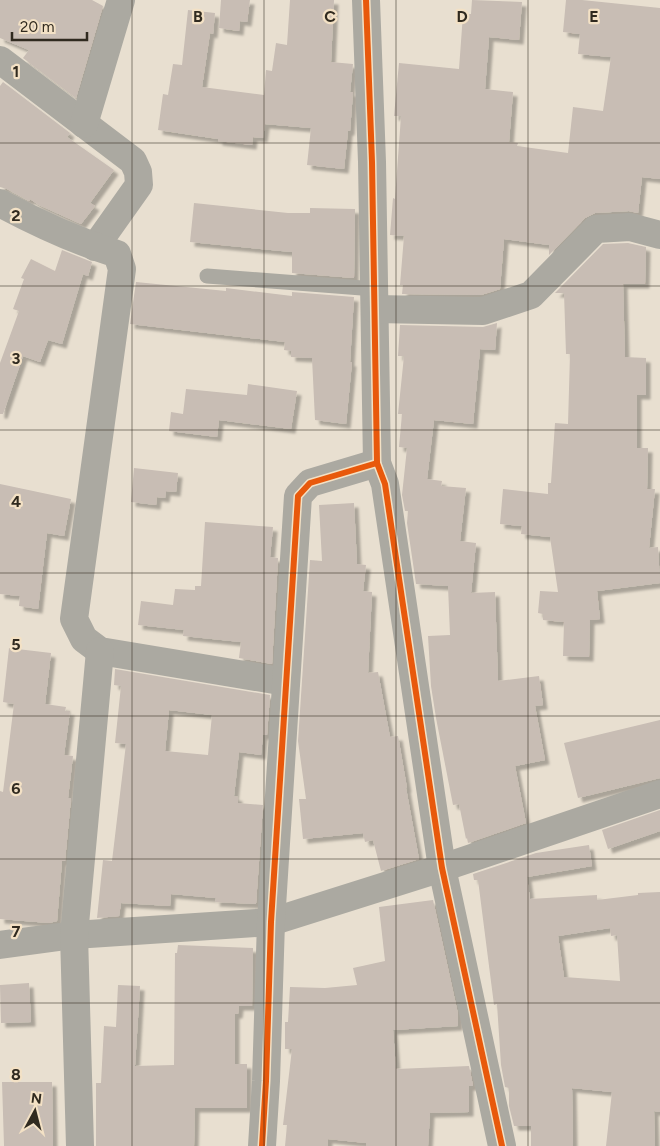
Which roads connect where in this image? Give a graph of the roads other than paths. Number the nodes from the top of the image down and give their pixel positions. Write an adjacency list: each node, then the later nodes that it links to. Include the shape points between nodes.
1 (122, 0): 4 (street)
2 (366, 0): 9 (street)
3 (0, 60): 4 (street)
4 (84, 124): 7 (street, via 133,161 138,172 138,185)
5 (0, 203): 7 (street)
6 (660, 235): 9 (street, via 630,228 596,229 531,295 483,311)
7 (95, 247): 11 (street, via 117,254 122,270 74,618 84,639)
8 (207, 276): 9 (lane)
9 (375, 299): 10 (street)
10 (378, 463): 12 (street, via 310,483 298,496); 14 (street, via 385,484)
11 (100, 651): 12 (street); 16 (street)
12 (286, 682): 15 (street)
13 (660, 794): 14 (street)
14 (442, 868): 15 (street); 20 (street)
15 (271, 922): 16 (street); 19 (street)
16 (74, 935): 17 (street); 18 (street)
17 (0, 945)
18 (80, 1146)
19 (262, 1146)
20 (502, 1146)

